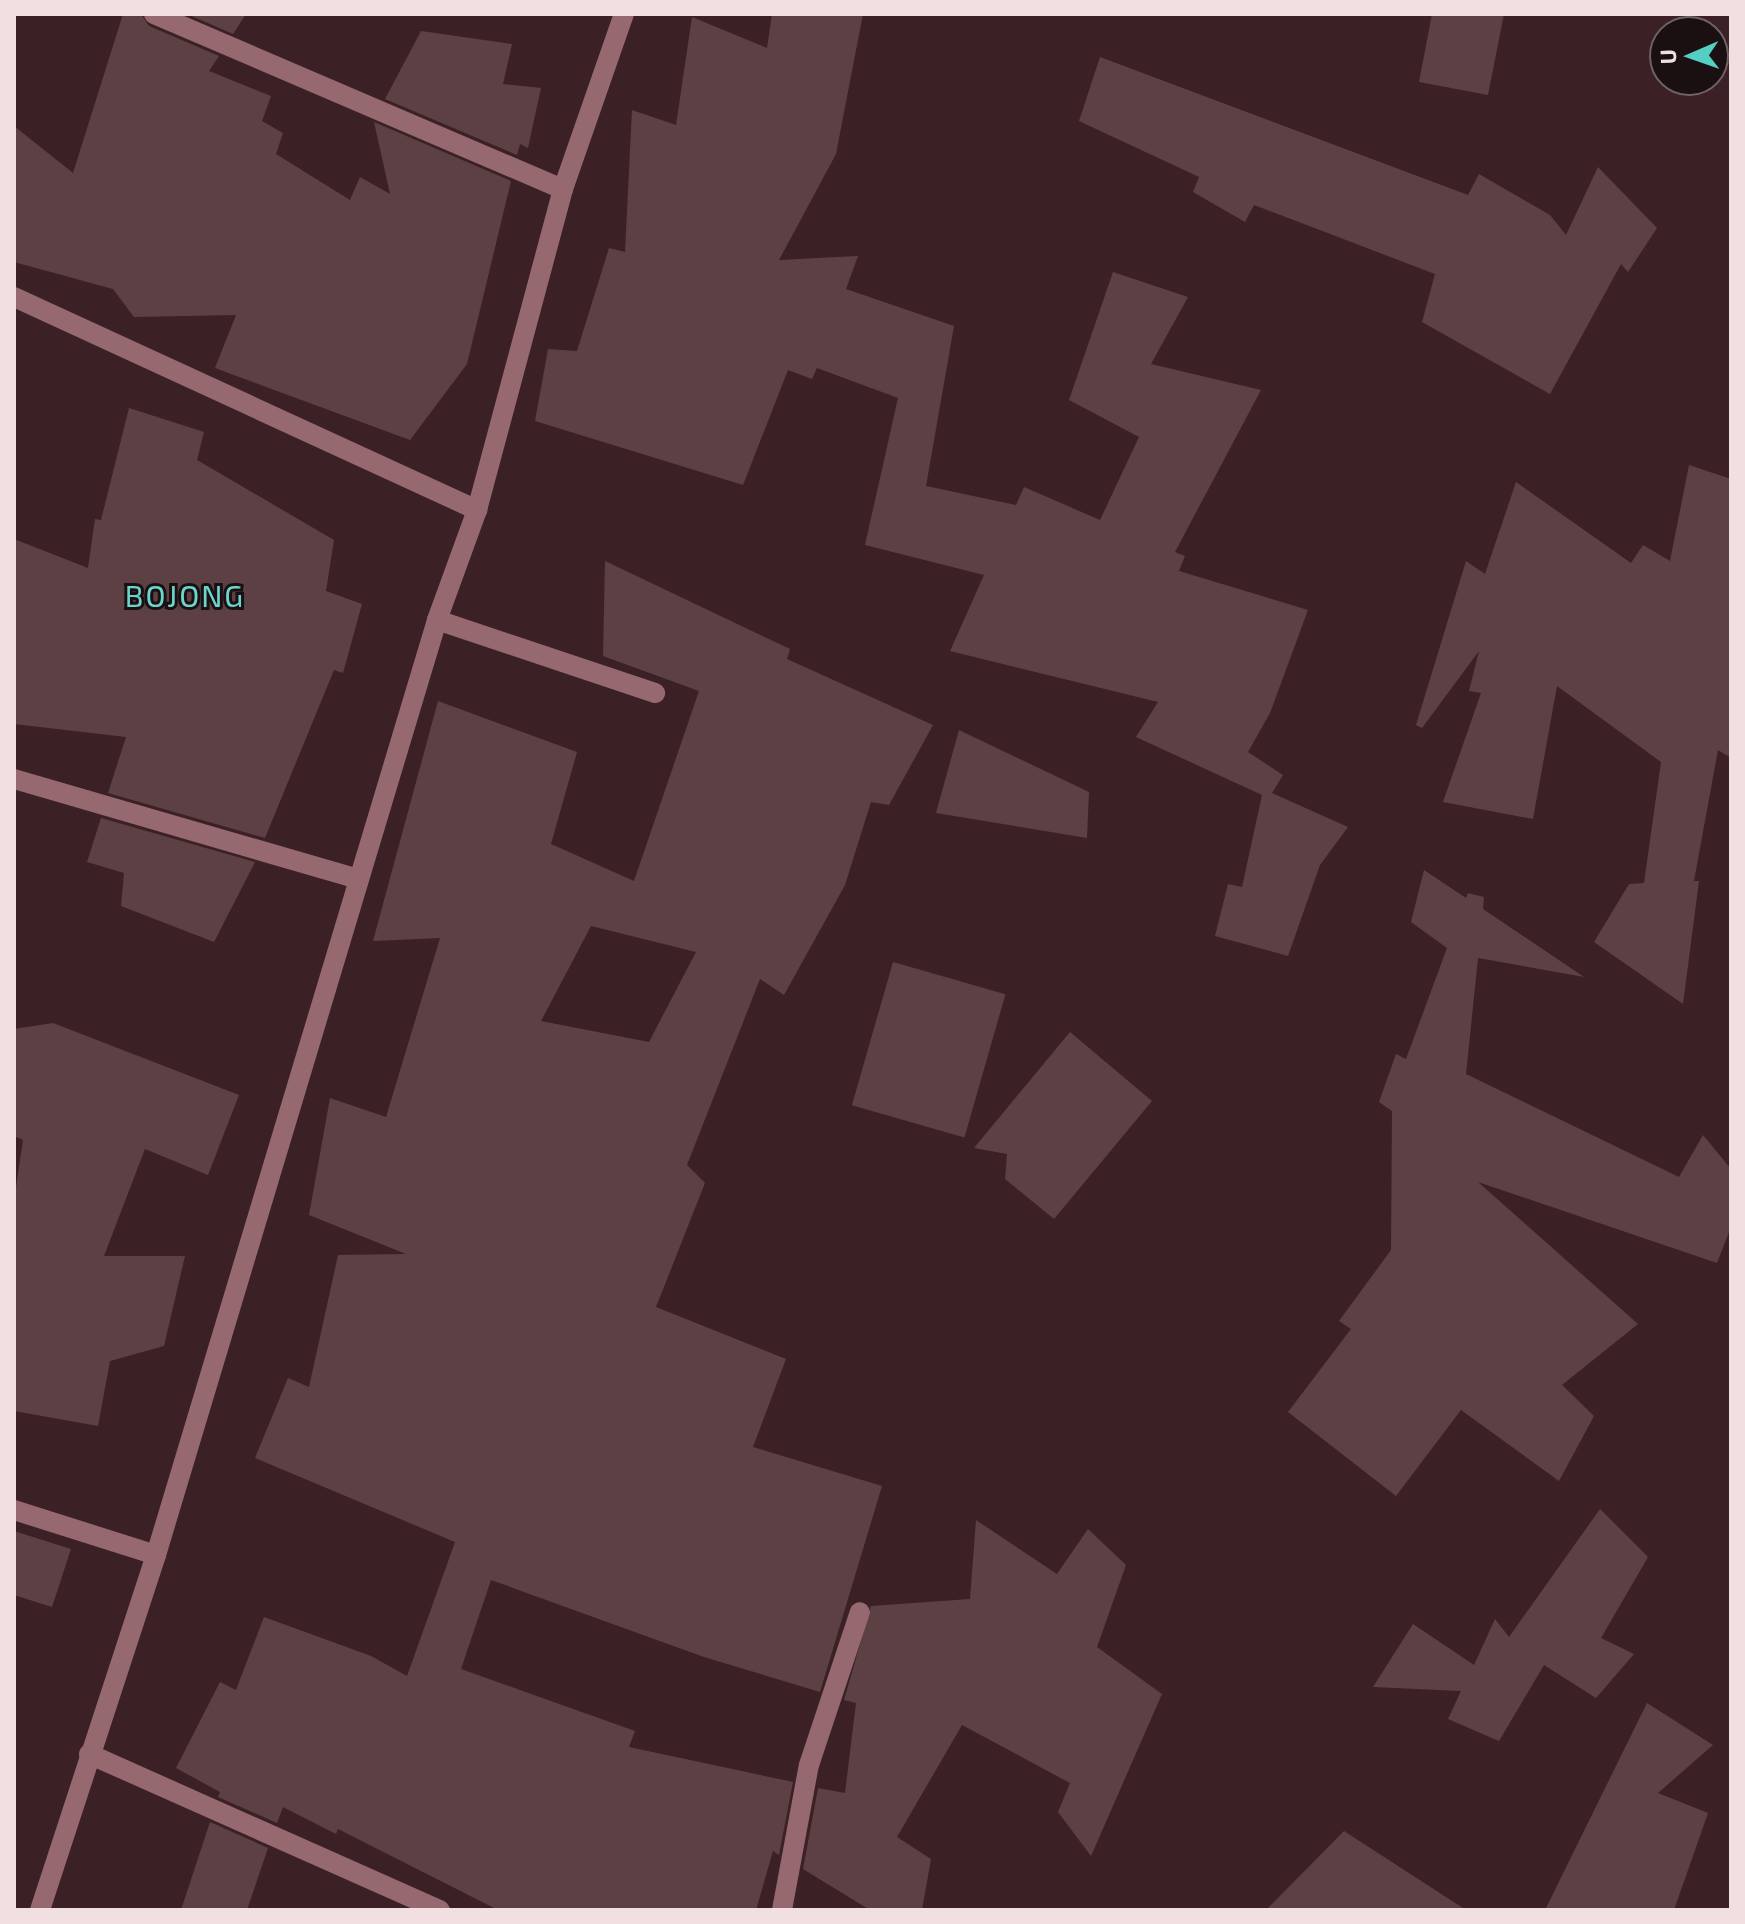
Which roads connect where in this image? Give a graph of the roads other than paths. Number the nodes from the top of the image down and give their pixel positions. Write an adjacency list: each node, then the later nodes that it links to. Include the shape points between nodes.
1 (154, 14): 3 (street)
2 (624, 14): 3 (street)
3 (563, 189): 5 (street)
4 (14, 297): 5 (street)
5 (477, 510): 6 (street)
6 (437, 620): 7 (street); 9 (street)
7 (655, 693)
8 (14, 779): 9 (street)
9 (359, 879): 11 (street)
10 (14, 1510): 11 (street)
11 (156, 1555): 13 (street)
12 (860, 1612): 16 (street, via 809,1765)
13 (89, 1754): 14 (street); 15 (street)
14 (40, 1910)
15 (440, 1910)
16 (782, 1910)

